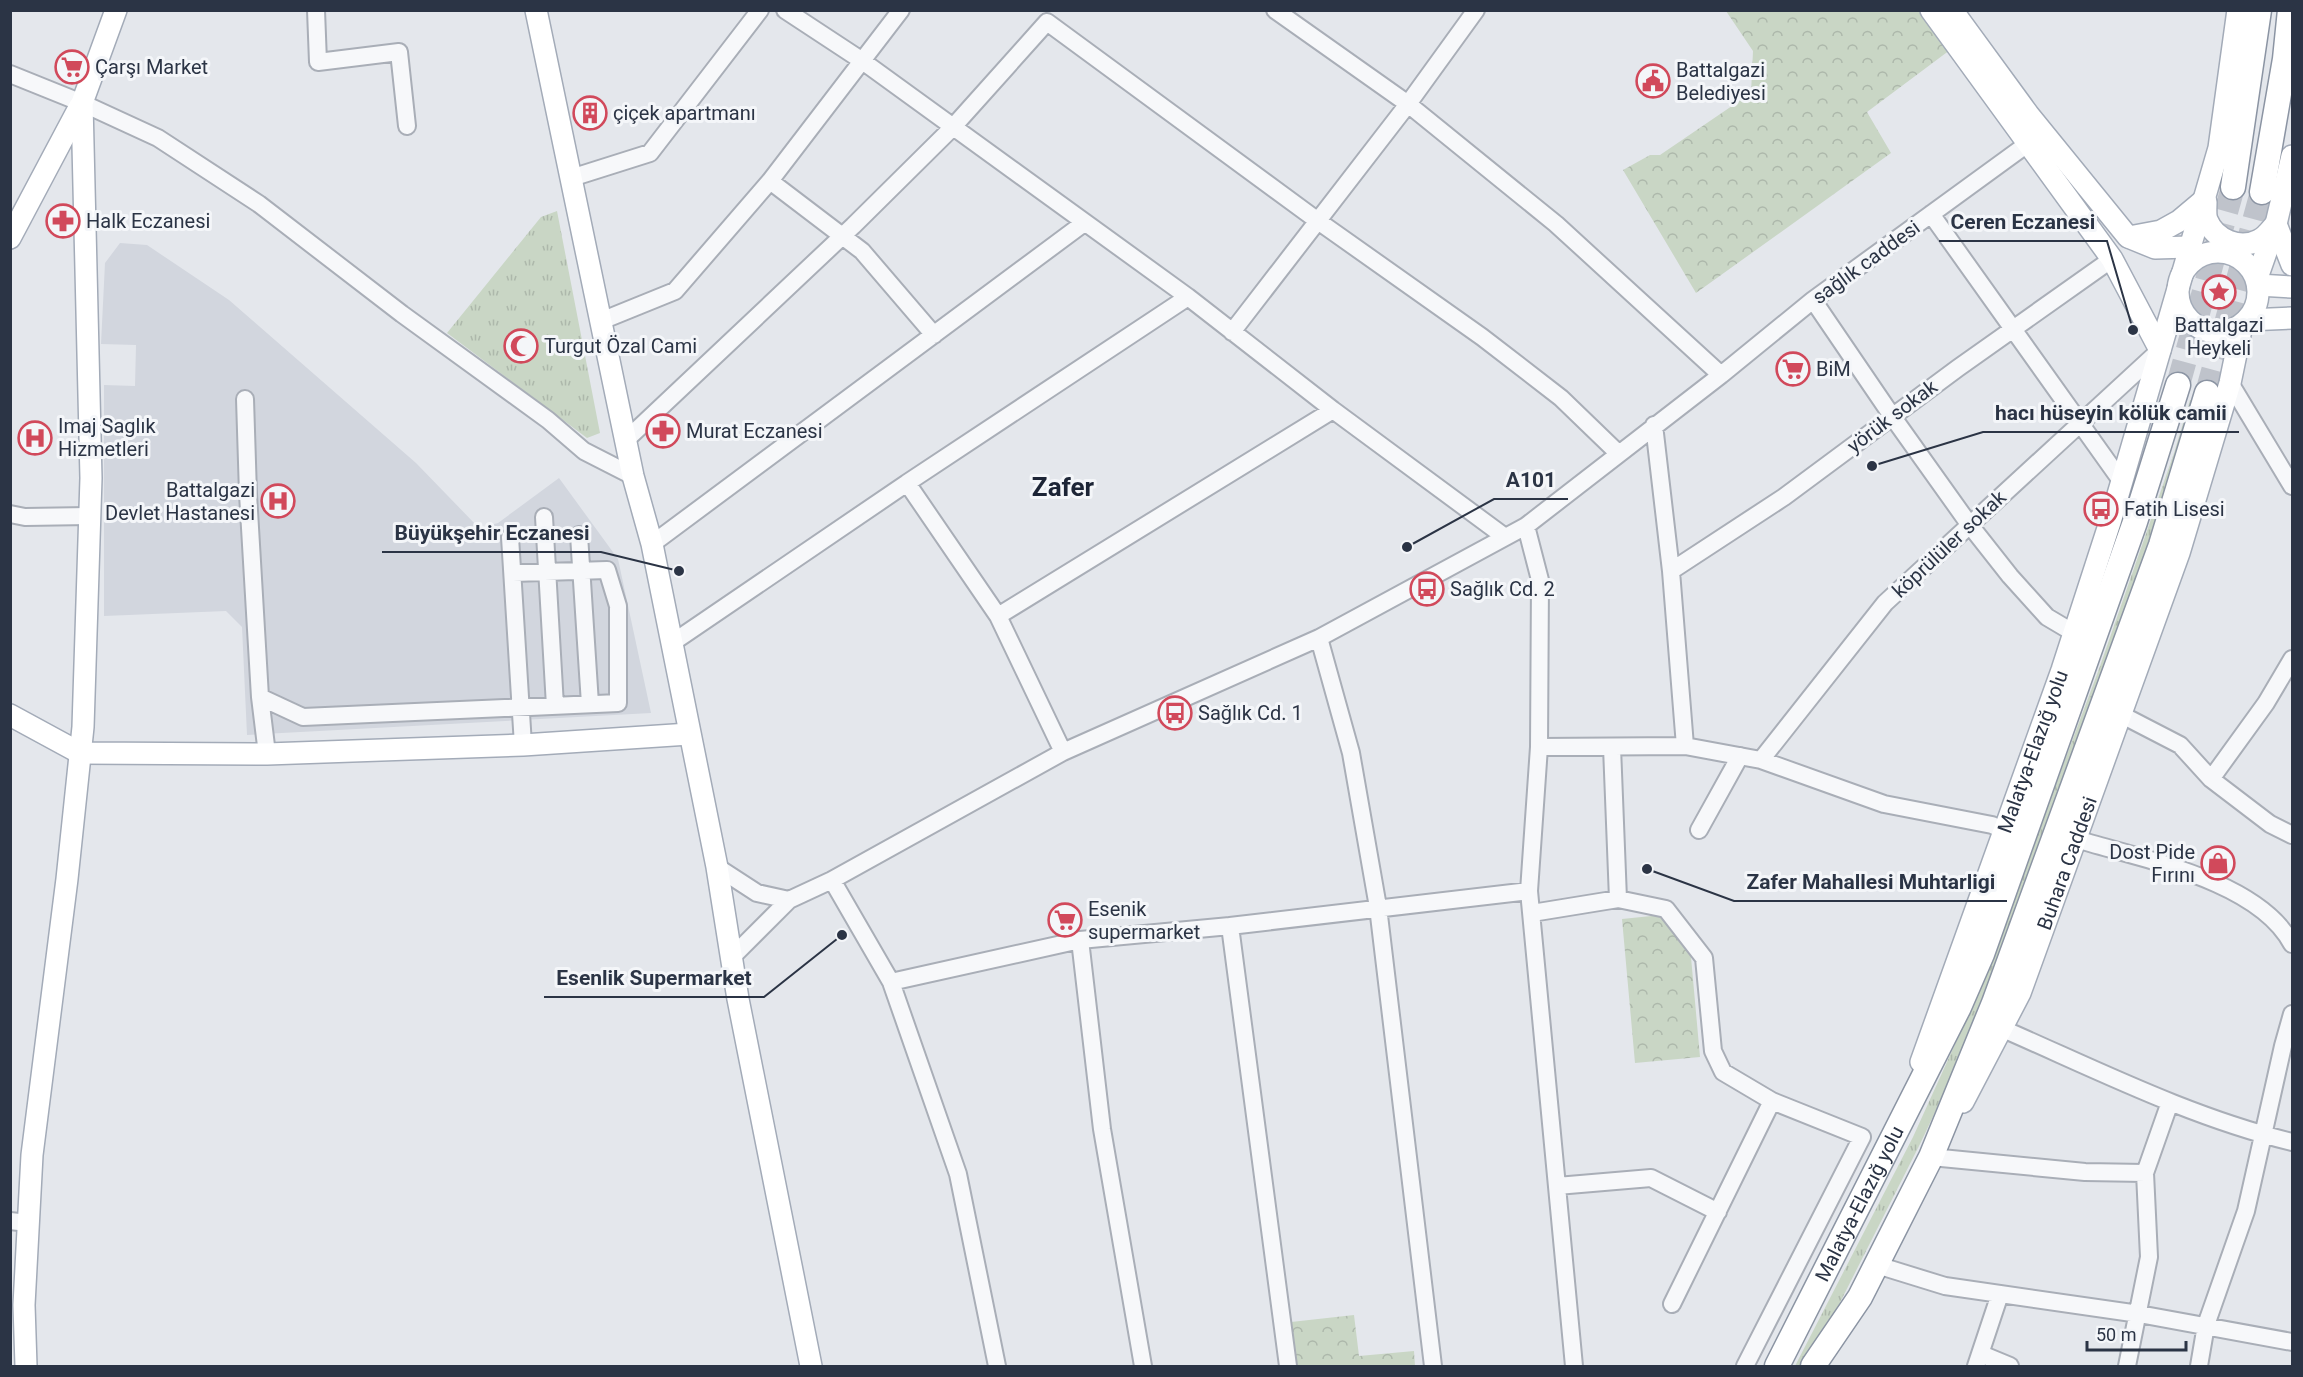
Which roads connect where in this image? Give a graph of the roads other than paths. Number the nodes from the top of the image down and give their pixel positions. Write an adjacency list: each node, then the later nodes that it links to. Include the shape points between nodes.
1 (116, 10): 17 (main road)
2 (316, 10): 19 (street, via 318,62 399,52)
3 (536, 10): 23 (main road)
4 (760, 10): 23 (street, via 650,153)
5 (785, 10): 15 (street)
6 (901, 10): 15 (street)
7 (1275, 10): 18 (street)
8 (1476, 10): 18 (street)
9 (1931, 10): 21 (main road)
10 (1952, 10): 21 (main road)
11 (2238, 10): 26 (main road, Malatya-Elazığ yolu, via 2220,148)
12 (2259, 10): 25 (highway)
13 (2290, 10): 27 (highway, via 2276,106)
14 (1050, 16): 20 (street); 29 (street)
15 (861, 60): 20 (street); 24 (street)
16 (10, 74): 17 (street)
17 (82, 103): 33 (main road); 60 (street, via 158,138 259,204 584,451); 65 (main road)
18 (1408, 104): 29 (street); 49 (street, via 1556,224)
19 (407, 126)
20 (953, 127): 30 (street); 31 (street)
21 (2036, 138): 28 (street, sağlık caddesi); 32 (main road); 35 (main road)
22 (2292, 160): 27 (main road)
23 (571, 178): 43 (main road)
24 (770, 181): 31 (street); 43 (street, via 675,291)
25 (2233, 187)
26 (2206, 198): 27 (main road, via 2206,218 2212,230 2235,244 2262,240); 32 (main road, via 2161,231); 34 (main road, Malatya-Elazığ yolu)
27 (2272, 208): 36 (main road); 38 (main road)
28 (1931, 214): 41 (street, sağlık caddesi); 45 (street)
29 (1318, 221): 46 (street); 59 (street, via 1561,398)
30 (1084, 223): 40 (street); 47 (street)
31 (842, 237): 47 (street, via 862,251); 58 (street)
32 (2128, 237): 34 (main road, via 2155,248)
33 (10, 238)
34 (2190, 247): 37 (main road, Malatya-Elazığ yolu)
35 (2112, 259): 45 (street, yörük sokak); 48 (main road)
36 (2292, 265)
37 (2180, 280): 38 (main road, via 2192,261 2213,251 2236,255 2249,265); 44 (main road, via 2180,304 2193,323 2213,332 2228,331); 48 (main road, Malatya-Elazığ yolu)
38 (2258, 282): 39 (main road); 44 (main road, via 2256,308)
39 (2292, 287)
40 (1188, 297): 46 (street); 62 (street)
41 (1813, 300): 49 (street, sağlık caddesi); 55 (street)
42 (2292, 318): 44 (main road)
43 (601, 321): 58 (main road)
44 (2245, 322): 50 (main road, Buhara Caddesi)
45 (2013, 329): 55 (street, yörük sokak); 56 (street)
46 (1232, 332): 54 (street)
47 (934, 335): 72 (street)
48 (2160, 350): 56 (street, köprülüler sokak); 61 (main road, Malatya-Elazığ yolu)
49 (1721, 375): 57 (street, sağlık caddesi)
50 (2230, 383): 63 (street); 86 (main road, Buhara Caddesi, via 2179,553)
51 (2178, 385): 119 (highway, via 2135,522 1982,954)
52 (2206, 393): 122 (highway, via 2161,545 1998,994)
53 (245, 399): 82 (street)
54 (1333, 410): 71 (street); 77 (street)
55 (1892, 416): 67 (street); 74 (street, yörük sokak, via 1784,497)
56 (2080, 423): 61 (street); 67 (street, köprülüler sokak)
57 (1654, 425): 59 (street, sağlık caddesi); 74 (street)
58 (626, 440): 60 (main road)
59 (1619, 454): 68 (street, sağlık caddesi)
60 (633, 476): 72 (main road)
61 (2122, 482): 78 (main road, Malatya-Elazığ yolu)
62 (907, 483): 77 (street); 80 (street)
63 (2292, 486)
64 (10, 514): 65 (street)
65 (89, 516): 94 (main road)
66 (544, 517): 75 (street)
67 (1969, 524): 78 (street, via 2047,618); 97 (street, köprülüler sokak, via 1885,603)
68 (1526, 526): 71 (street, sağlık caddesi); 91 (street, via 1540,580)
69 (579, 535): 73 (street)
70 (510, 537): 76 (street)
71 (1505, 537): 79 (street, sağlık caddesi)
72 (652, 544): 80 (main road)
73 (582, 571): 75 (street); 83 (street); 83 (street, via 607,570 618,606 618,703)
74 (1671, 571): 90 (street)
75 (548, 572): 76 (street); 84 (street)
76 (513, 573): 85 (street)
77 (998, 616): 93 (street)
78 (2074, 633): 100 (main road, Malatya-Elazığ yolu)
79 (1319, 638): 93 (street, sağlık caddesi); 108 (street, via 1351,753)
80 (672, 643): 88 (main road)
81 (2292, 659): 98 (street, via 2266,703)
82 (260, 697): 85 (street, via 303,717); 95 (street)
83 (590, 704): 84 (street)
84 (555, 706): 85 (street)
85 (521, 708): 89 (street)
86 (2120, 714): 98 (street, via 2180,745); 102 (main road, Buhara Caddesi)
87 (10, 715): 94 (main road)
88 (689, 734): 89 (main road); 103 (main road)
89 (523, 745): 95 (main road)
90 (1685, 746): 92 (street); 96 (street)
91 (1539, 747): 92 (street); 105 (street)
92 (1611, 747): 106 (street)
93 (1063, 752): 104 (street, sağlık caddesi)
94 (80, 753): 95 (main road); 126 (main road, via 32,1155)
95 (267, 754)
96 (1740, 756): 97 (street); 99 (street)
97 (1761, 760): 100 (street, via 1884,804 1992,825)
98 (2211, 779): 101 (street, via 2270,824)
99 (1699, 830)
100 (2005, 831): 119 (main road, Malatya-Elazığ yolu)
101 (2292, 835)
102 (2076, 839): 112 (street, via 2210,879 2252,902 2286,931); 116 (main road, Buhara Caddesi)
103 (717, 867): 107 (street, via 757,893); 113 (main road)
104 (832, 880): 107 (street, sağlık caddesi); 114 (street)
105 (1529, 891): 108 (street); 109 (street)
106 (1618, 899): 109 (street); 117 (street, via 1666,909 1704,958 1713,1051 1718,1062 1723,1072)
107 (789, 900): 113 (street)
108 (1378, 907): 110 (street); 140 (street)
109 (1532, 913): 124 (street)
110 (1230, 926): 111 (street); 139 (street)
111 (1080, 940): 114 (street); 138 (street, via 1102,1129)
112 (2292, 944)
113 (732, 957): 136 (main road)
114 (891, 982): 137 (street, via 958,1174)
115 (2292, 1014): 120 (street)
116 (2003, 1029): 118 (street); 122 (main road, Buhara Caddesi)
117 (1772, 1101): 125 (street); 142 (street, via 1862,1137)
118 (2170, 1102): 120 (street); 123 (street)
119 (1897, 1126): 143 (highway, Malatya-Elazığ yolu)
120 (2263, 1135): 121 (street); 131 (street, via 2246,1210)
121 (2292, 1142)
122 (1931, 1157): 123 (street, via 2085,1172); 127 (highway, Buhara Caddesi)
123 (2145, 1173): 130 (street, via 2149,1257)
124 (1557, 1186): 125 (street, via 1651,1178); 141 (street)
125 (1718, 1212): 129 (street)
126 (19, 1222): 135 (main road)
127 (1877, 1265): 128 (street, via 1946,1286); 134 (highway, Buhara Caddesi)
128 (2000, 1294): 130 (street); 133 (street)
129 (1672, 1304)
130 (2139, 1314): 131 (street); 145 (street)
131 (2206, 1325): 132 (street); 146 (street)
132 (2292, 1342)
133 (1978, 1360): 144 (street)
134 (1817, 1364)
135 (26, 1366)
136 (811, 1366)
137 (997, 1366)
138 (1143, 1366)
139 (1288, 1366)
140 (1433, 1366)
141 (1574, 1366)
142 (1745, 1366)
143 (1777, 1366)
144 (2010, 1366)
145 (2127, 1366)
146 (2199, 1366)

